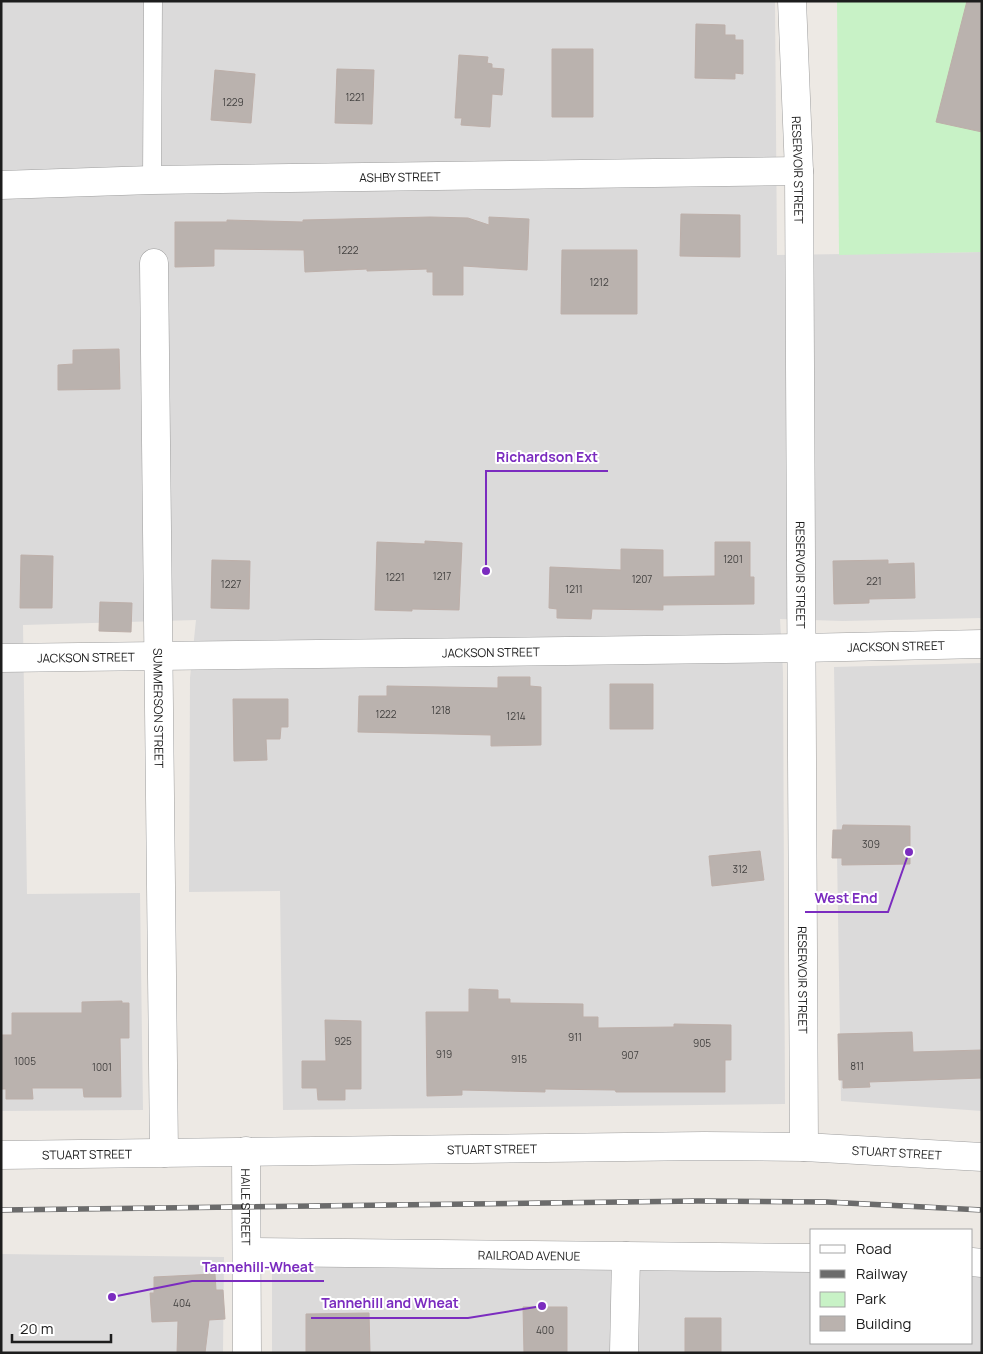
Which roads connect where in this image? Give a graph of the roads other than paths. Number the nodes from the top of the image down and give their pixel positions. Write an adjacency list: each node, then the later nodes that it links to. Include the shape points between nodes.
1 (153, 1): 4 (lane)
2 (792, 1): 3 (street, RESERVOIR STREET)
3 (799, 171): 4 (street, ASHBY STREET); 8 (street, RESERVOIR STREET)
4 (152, 180): 5 (street, ASHBY STREET)
5 (1, 185)
6 (154, 263): 9 (street, SUMMERSON STREET)
7 (982, 644): 8 (street, JACKSON STREET)
8 (801, 648): 9 (street, JACKSON STREET); 11 (street, RESERVOIR STREET)
9 (159, 657): 10 (street, JACKSON STREET); 13 (street, SUMMERSON STREET)
10 (1, 658)
11 (804, 1147): 12 (street, STUART STREET); 15 (street, STUART STREET)
12 (246, 1152): 13 (street, STUART STREET); 16 (street, HAILE STREET)
13 (164, 1153): 14 (street, STUART STREET)
14 (1, 1155)
15 (982, 1157)
16 (247, 1252): 17 (street, RAILROAD AVENUE); 19 (street, HAILE STREET)
17 (626, 1256): 18 (street, RAILROAD AVENUE); 20 (street)
18 (810, 1258)
19 (247, 1353)
20 (624, 1353)

